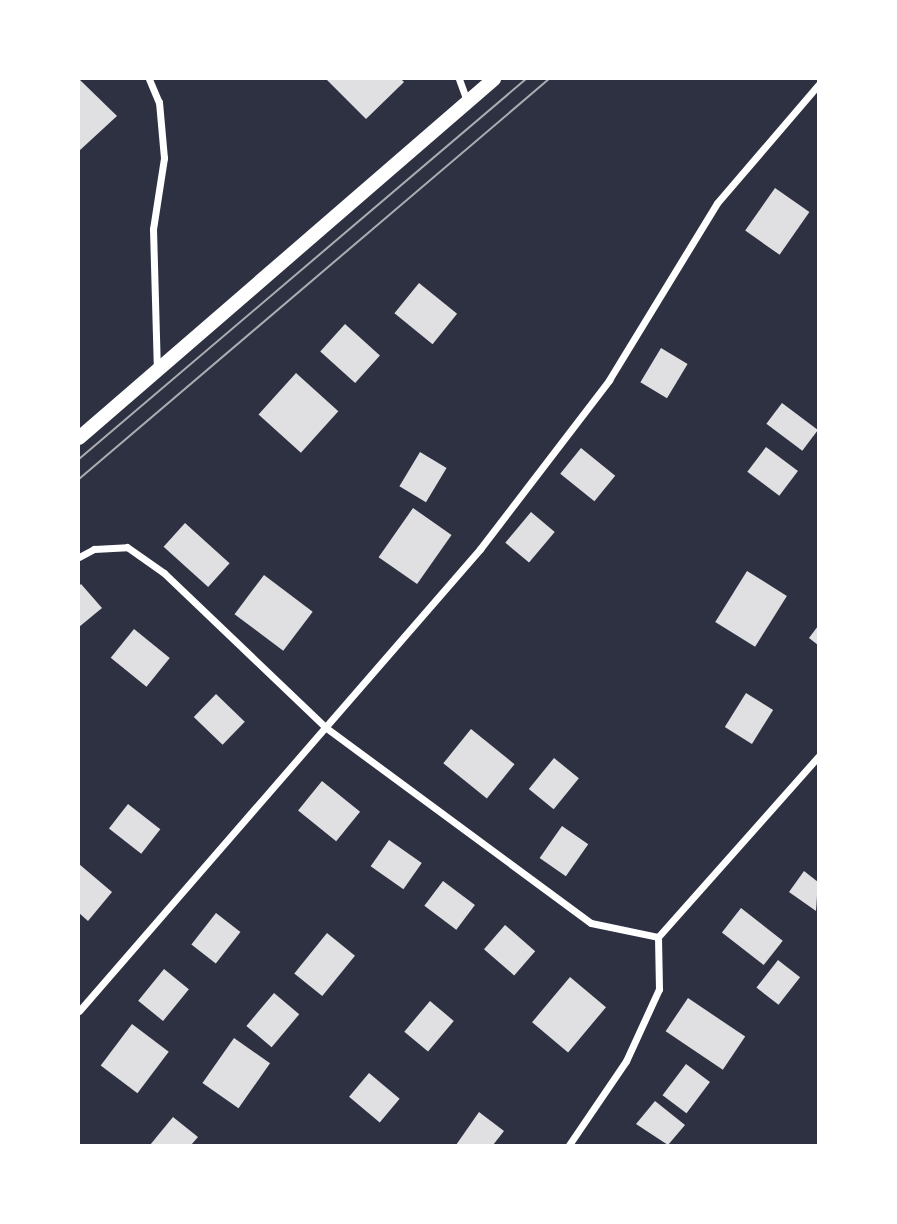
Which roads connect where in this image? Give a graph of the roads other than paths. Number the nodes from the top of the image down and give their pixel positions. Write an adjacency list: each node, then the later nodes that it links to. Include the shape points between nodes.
1 (149, 79): 6 (street, via 159,102 163,158 153,229)
2 (460, 79): 5 (street)
3 (494, 79): 5 (main road)
4 (818, 85): 9 (street, via 716,203 609,380 488,539)
5 (467, 102): 6 (main road)
6 (157, 371): 7 (main road)
7 (79, 438)
8 (79, 557): 9 (street, via 94,549 127,547 164,573)
9 (325, 727): 11 (street, via 591,923); 12 (street)
10 (818, 757): 11 (street)
11 (658, 937): 13 (street, via 659,989 626,1061)
12 (79, 1011)
13 (569, 1145)

